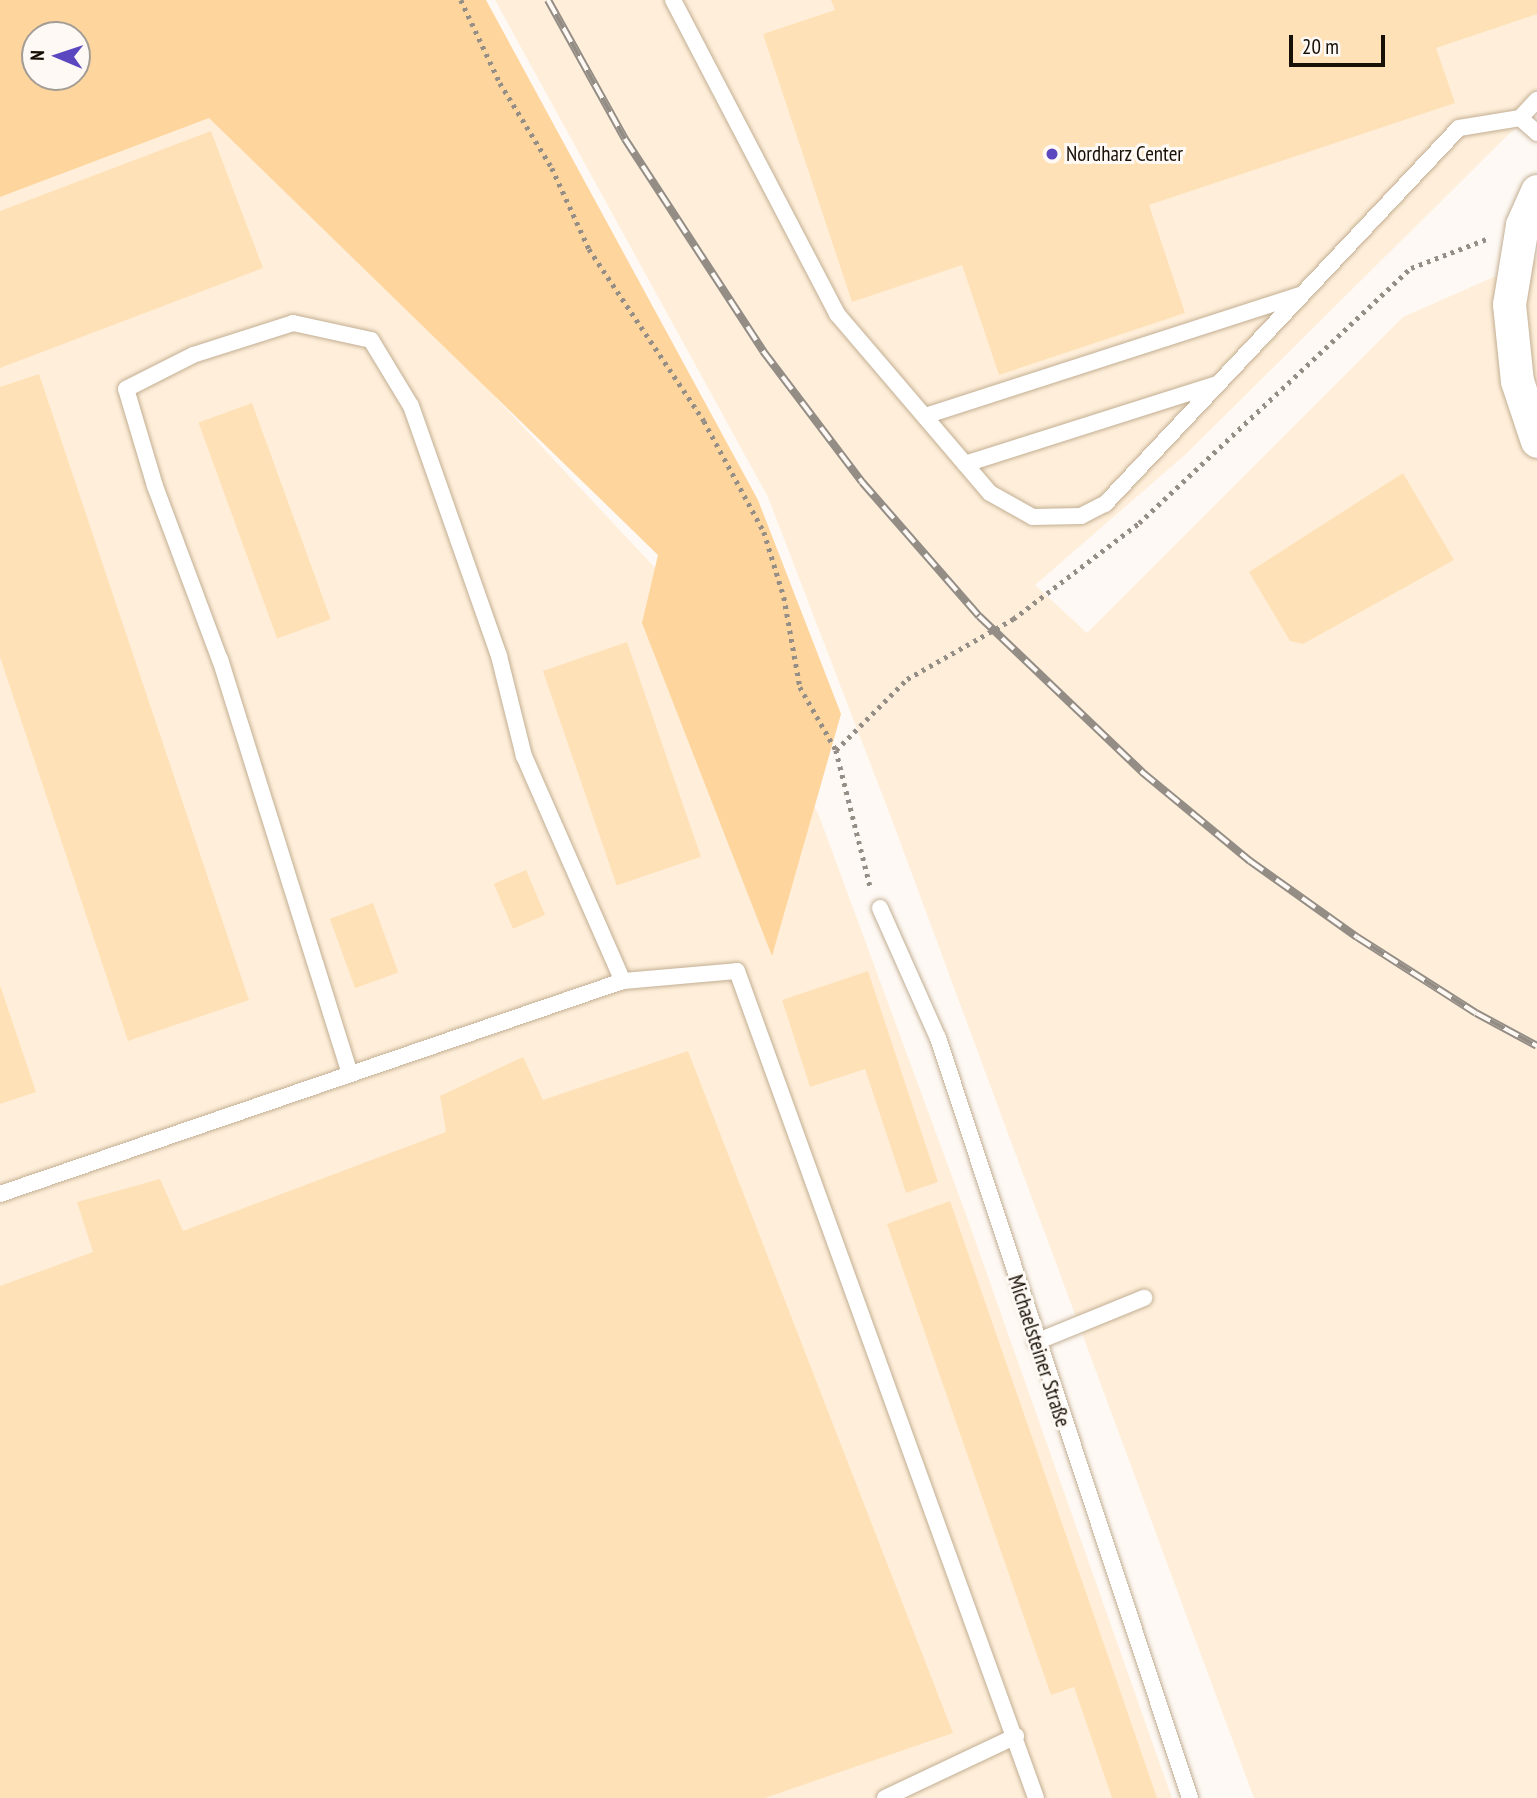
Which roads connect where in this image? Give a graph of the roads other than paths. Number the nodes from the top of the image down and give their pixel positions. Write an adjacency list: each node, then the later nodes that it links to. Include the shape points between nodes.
1 (673, 0): 8 (lane, via 837,314)
2 (1537, 100): 3 (lane)
3 (1520, 118): 4 (lane); 6 (lane, via 1459,128)
4 (1537, 133)
5 (1537, 191): 9 (street, via 1522,225 1509,304 1517,381)
6 (1303, 294): 7 (lane); 8 (lane)
7 (1219, 383): 10 (lane); 10 (lane, via 1105,504 1081,516 1033,517 1013,509)
8 (925, 416): 10 (lane)
9 (1537, 441)
10 (965, 464)
11 (880, 908): 16 (lane, Michaelsteiner Straße, via 938,1038)
12 (623, 981): 13 (lane); 13 (lane, via 524,756 499,656 411,406 370,340 293,323 193,355 126,389 155,486 225,673); 17 (lane, via 737,971)
13 (350, 1074): 14 (lane)
14 (0, 1194)
15 (1144, 1298): 16 (lane)
16 (1036, 1342): 20 (lane, Michaelsteiner Straße)
17 (1016, 1736): 18 (lane); 19 (lane)
18 (885, 1798)
19 (1036, 1798)
20 (1190, 1798)

